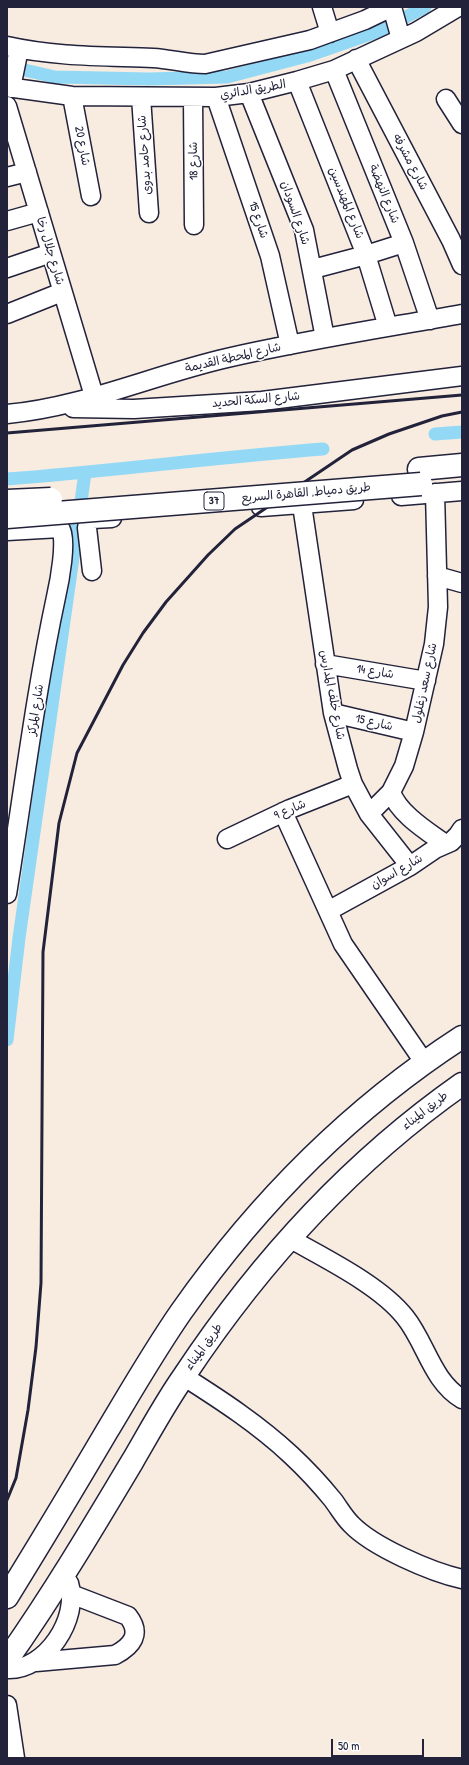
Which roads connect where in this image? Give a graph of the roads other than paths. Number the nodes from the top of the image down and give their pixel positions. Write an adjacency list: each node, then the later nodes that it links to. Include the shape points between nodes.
1 (322, 7): 4 (street)
2 (392, 7): 4 (street); 5 (street)
3 (458, 7): 5 (street, الطريق الدائري)
4 (330, 33): 6 (street, via 279,48 205,64 155,58 53,54)
5 (401, 39): 7 (street, الطريق الدائري)
6 (13, 47): 10 (street)
7 (356, 59): 8 (street, الطريق الدائري); 30 (street, شارع مشرفه)
8 (334, 70): 9 (street, الطريق الدائري); 27 (street, شارع النهضة)
9 (297, 81): 11 (street, الطريق الدائري); 29 (street, شارع المهندسين)
10 (9, 88): 12 (street, الطريق الدائري)
11 (249, 92): 15 (street, الطريق الدائري); 32 (street, شارع السودان, via 302,225)
12 (72, 96): 13 (street, الطريق الدائري); 22 (street, شارع 20)
13 (141, 96): 14 (street, الطريق الدائري); 24 (street, شارع حامد بدوى)
14 (193, 96): 15 (street, الطريق الدائري); 26 (street, شارع 18)
15 (216, 97): 39 (street, شارع 15, via 270,256)
16 (446, 99): 18 (street)
17 (7, 106): 19 (street, شارع جلال رخا)
18 (462, 124)
19 (11, 134): 20 (street, شارع جلال رخا)
20 (27, 172): 21 (street); 23 (street, شارع جلال رخا)
21 (7, 177)
22 (91, 196)
23 (39, 212): 25 (street); 28 (street, شارع جلال رخا)
24 (149, 212)
25 (7, 221)
26 (194, 225)
27 (404, 243): 29 (street); 36 (street, شارع النهضة)
28 (51, 253): 31 (street); 33 (street, شارع جلال رخا)
29 (366, 255): 32 (street); 37 (street, شارع المهندسين)
30 (462, 265)
31 (7, 268)
32 (313, 269): 38 (street, شارع السودان)
33 (62, 292): 34 (street); 41 (street, شارع جلال رخا)
34 (7, 314)
35 (462, 314): 36 (street, شارع المحطة القديمة)
36 (430, 320): 37 (street, شارع المحطة القديمة)
37 (388, 327): 38 (street, شارع المحطة القديمة)
38 (325, 338): 39 (street, شارع المحطة القديمة)
39 (290, 345): 41 (street, شارع المحطة القديمة, via 226,358)
40 (462, 376): 43 (street, شارع السكة الحديد, via 262,401 134,409)
41 (94, 396): 43 (street, شارع المحطة القديمة)
42 (8, 408): 43 (street, شارع المحطة القديمة)
43 (50, 408)
44 (462, 465): 46 (highway, طريق دمياط, القاهرة السريع / 37)
45 (462, 480): 46 (highway, طريق دمياط, القاهرة السريع / 37)
46 (425, 482): 47 (street); 48 (highway, طريق دمياط, القاهرة السريع / 37, bridge); 49 (street); 50 (highway, طريق دمياط, القاهرة السريع / 37, bridge); 53 (street, شارع سعد زغلول)
47 (462, 491)
48 (7, 502)
49 (302, 505): 52 (street, via 92,519 87,528); 55 (street, شارع خلف المدارس)
50 (7, 517)
51 (7, 531): 62 (street, شارع المركز, via 60,528 62,533 62,573)
52 (92, 571)
53 (437, 576): 54 (street); 56 (street, شارع سعد زغلول, via 436,625)
54 (462, 583)
55 (325, 664): 56 (street, شارع 14); 57 (street, شارع خلف المدارس)
56 (426, 681): 58 (street, شارع سعد زغلول)
57 (333, 714): 58 (street, شارع 15); 59 (street, شارع خلف المدارس)
58 (414, 732): 60 (street, شارع سعد زغلول, via 404,766)
59 (354, 784): 61 (street, شارع 9); 63 (street, شارع خلف المدارس)
60 (391, 792): 63 (street, شارع سعد زغلول); 65 (street, via 414,821)
61 (283, 812): 64 (street, شارع 9); 68 (street)
62 (14, 814): 67 (street, شارع المركز)
63 (369, 814): 66 (street, شارع خلف المدارس)
64 (227, 839)
65 (456, 839): 66 (street, شارع اسوان)
66 (410, 866): 68 (street, شارع اسوان)
67 (7, 894)
68 (328, 911): 70 (street, via 343,944)
69 (462, 1037): 70 (highway)
70 (424, 1062): 78 (highway, via 387,1090 318,1152 254,1219 216,1265 148,1362)
71 (462, 1084): 72 (highway, طريق الميناء, via 365,1161)
72 (289, 1238): 73 (highway, طريق الميناء, via 250,1284); 74 (street, via 388,1298 405,1316 421,1340 440,1380)
73 (183, 1376): 75 (highway, طريق الميناء); 76 (street, via 219,1399 291,1455 328,1494 351,1524 366,1536 400,1556)
74 (462, 1399)
75 (66, 1572): 77 (street); 79 (highway, طريق الميناء)
76 (462, 1579)
77 (71, 1594): 80 (street, via 70,1613 65,1626); 80 (street, via 128,1616 134,1630 133,1640 126,1649 115,1654)
78 (7, 1597)
79 (7, 1660)
80 (36, 1662): 81 (street, via 25,1667)
81 (7, 1668)
82 (7, 1705): 83 (street)
83 (16, 1758)

